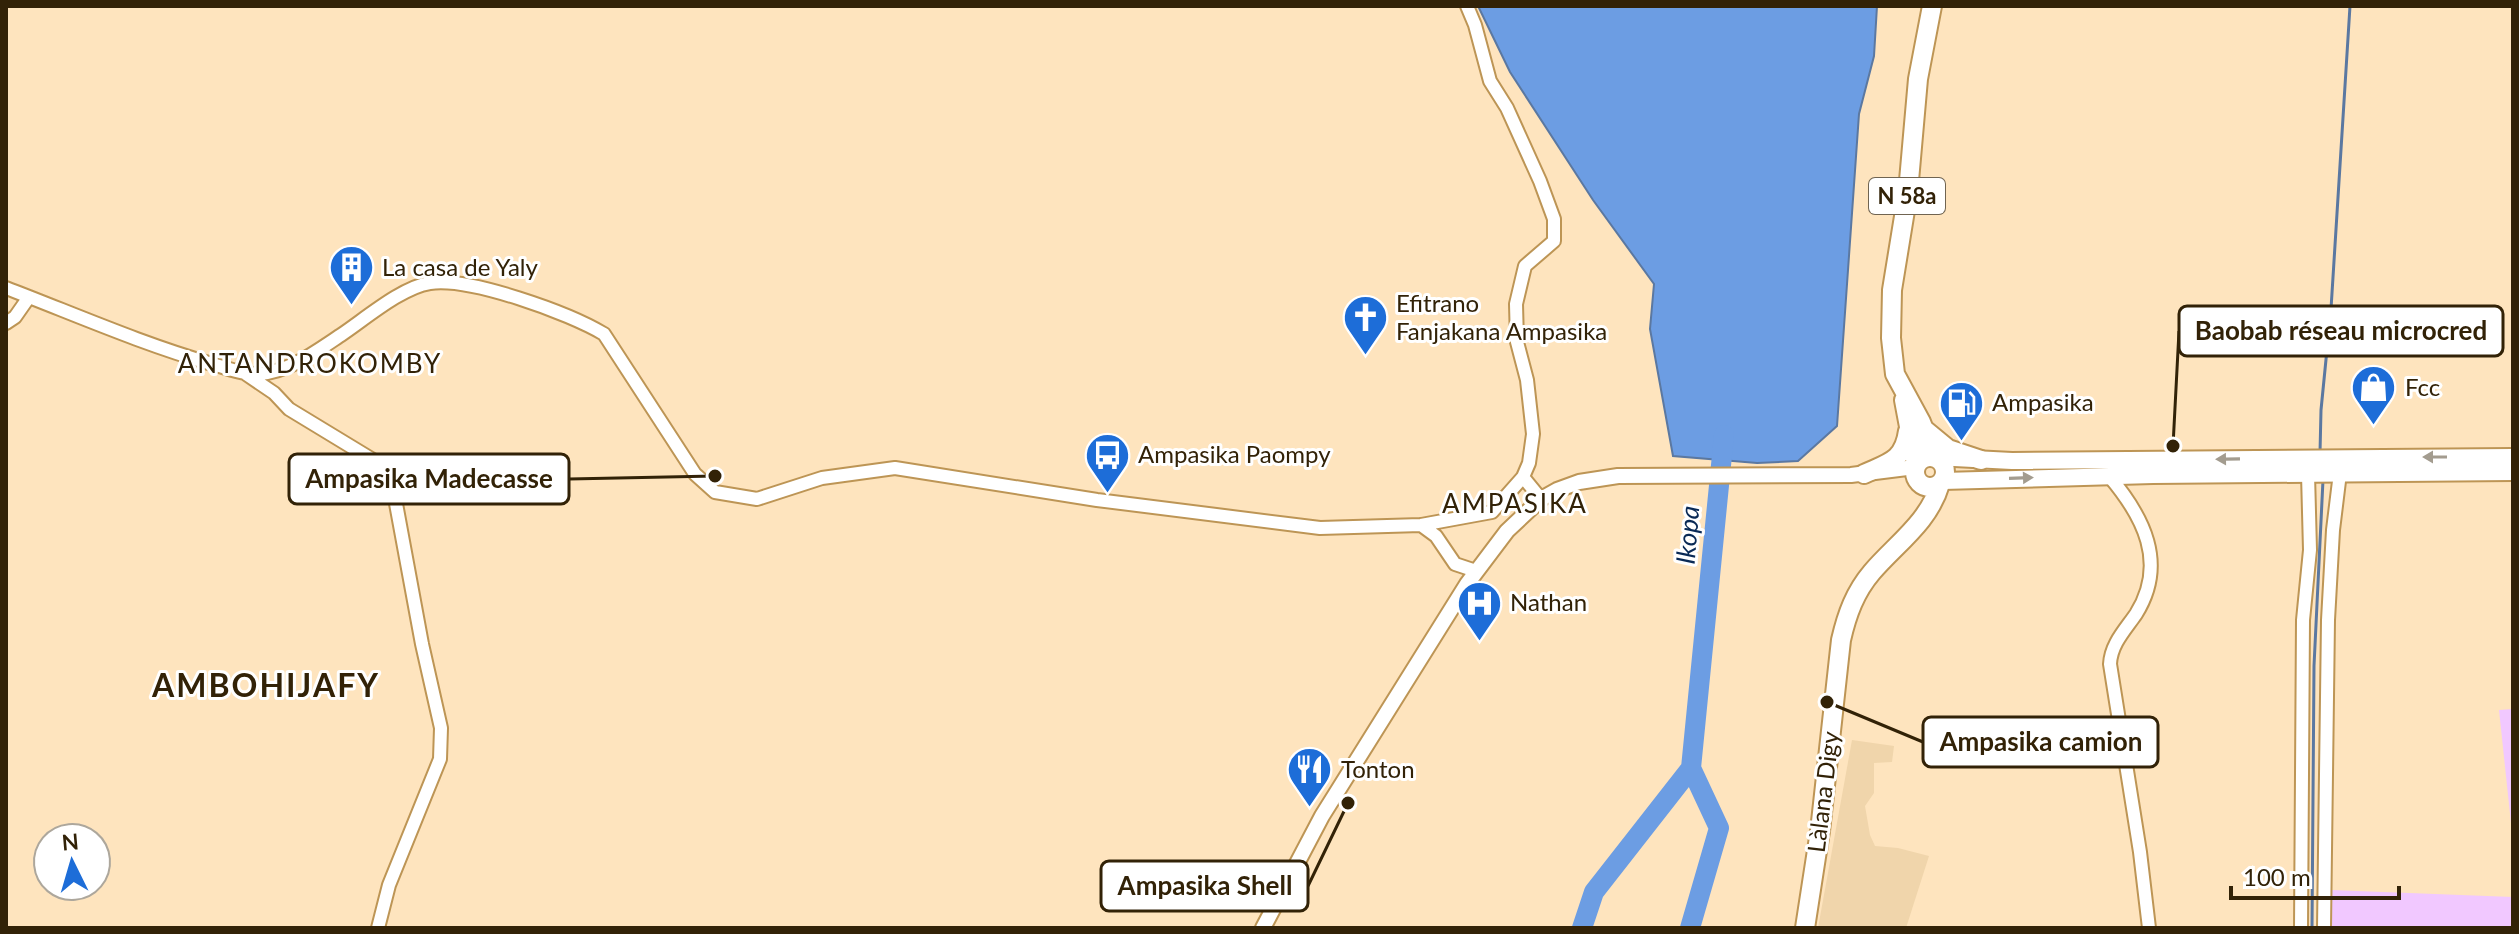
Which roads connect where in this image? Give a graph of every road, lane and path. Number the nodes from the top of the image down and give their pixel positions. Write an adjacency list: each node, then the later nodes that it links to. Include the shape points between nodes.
1 (1467, 6): 17 (street, via 1490,81 1507,108 1554,219 1554,241 1525,266 1516,304 1533,434)
2 (1932, 6): 7 (main road, N 58a, via 1892,290 1893,363)
3 (6, 288): 4 (street)
4 (29, 297): 5 (street); 6 (street)
5 (6, 323)
6 (244, 373): 20 (street, via 279,371 300,362 399,296 429,283 462,284 546,307 604,334 671,441 715,492 757,499 822,478 895,468 1320,528); 23 (street, via 289,409 373,460 392,482 441,728 440,759 389,885)
7 (1915, 428): 8 (main road, N 58a); 10 (main road, via 1948,449); 14 (main road, N 58a); 15 (main road, via 1897,458)
8 (1935, 457): 10 (main road); 14 (main road, via 1924,457); 18 (main road, via 1944,465)
9 (2513, 457): 11 (main road, one-way to 11)
10 (1981, 460): 12 (main road, one-way to 10)
11 (2338, 465): 12 (main road); 13 (main road); 28 (street, via 2328,620)
12 (2307, 466): 16 (main road); 27 (street, via 2310,550 2303,644)
13 (2513, 472)
14 (1916, 473): 15 (street); 18 (main road, via 1929,487); 21 (main road, N 58a, via 1916,515)
15 (1858, 474): 19 (street, via 1641,476 1579,482)
16 (2109, 476): 18 (main road, one-way to 16); 26 (street, via 2139,516 2150,563 2138,611 2115,645 2110,664)
17 (1523, 477): 19 (street); 20 (street, via 1492,512)
18 (1941, 482): 21 (main road, N 58a, via 1928,513)
19 (1541, 499): 22 (street)
20 (1421, 525): 22 (street, via 1436,536 1455,564)
21 (1908, 533): 25 (main road, Làlana Digy / N 58a, via 1872,572 1847,614)
22 (1476, 571): 24 (street, via 1322,816)
23 (378, 928)
24 (1263, 928)
25 (1805, 928)
26 (2149, 928)
27 (2301, 928)
28 (2324, 928)

